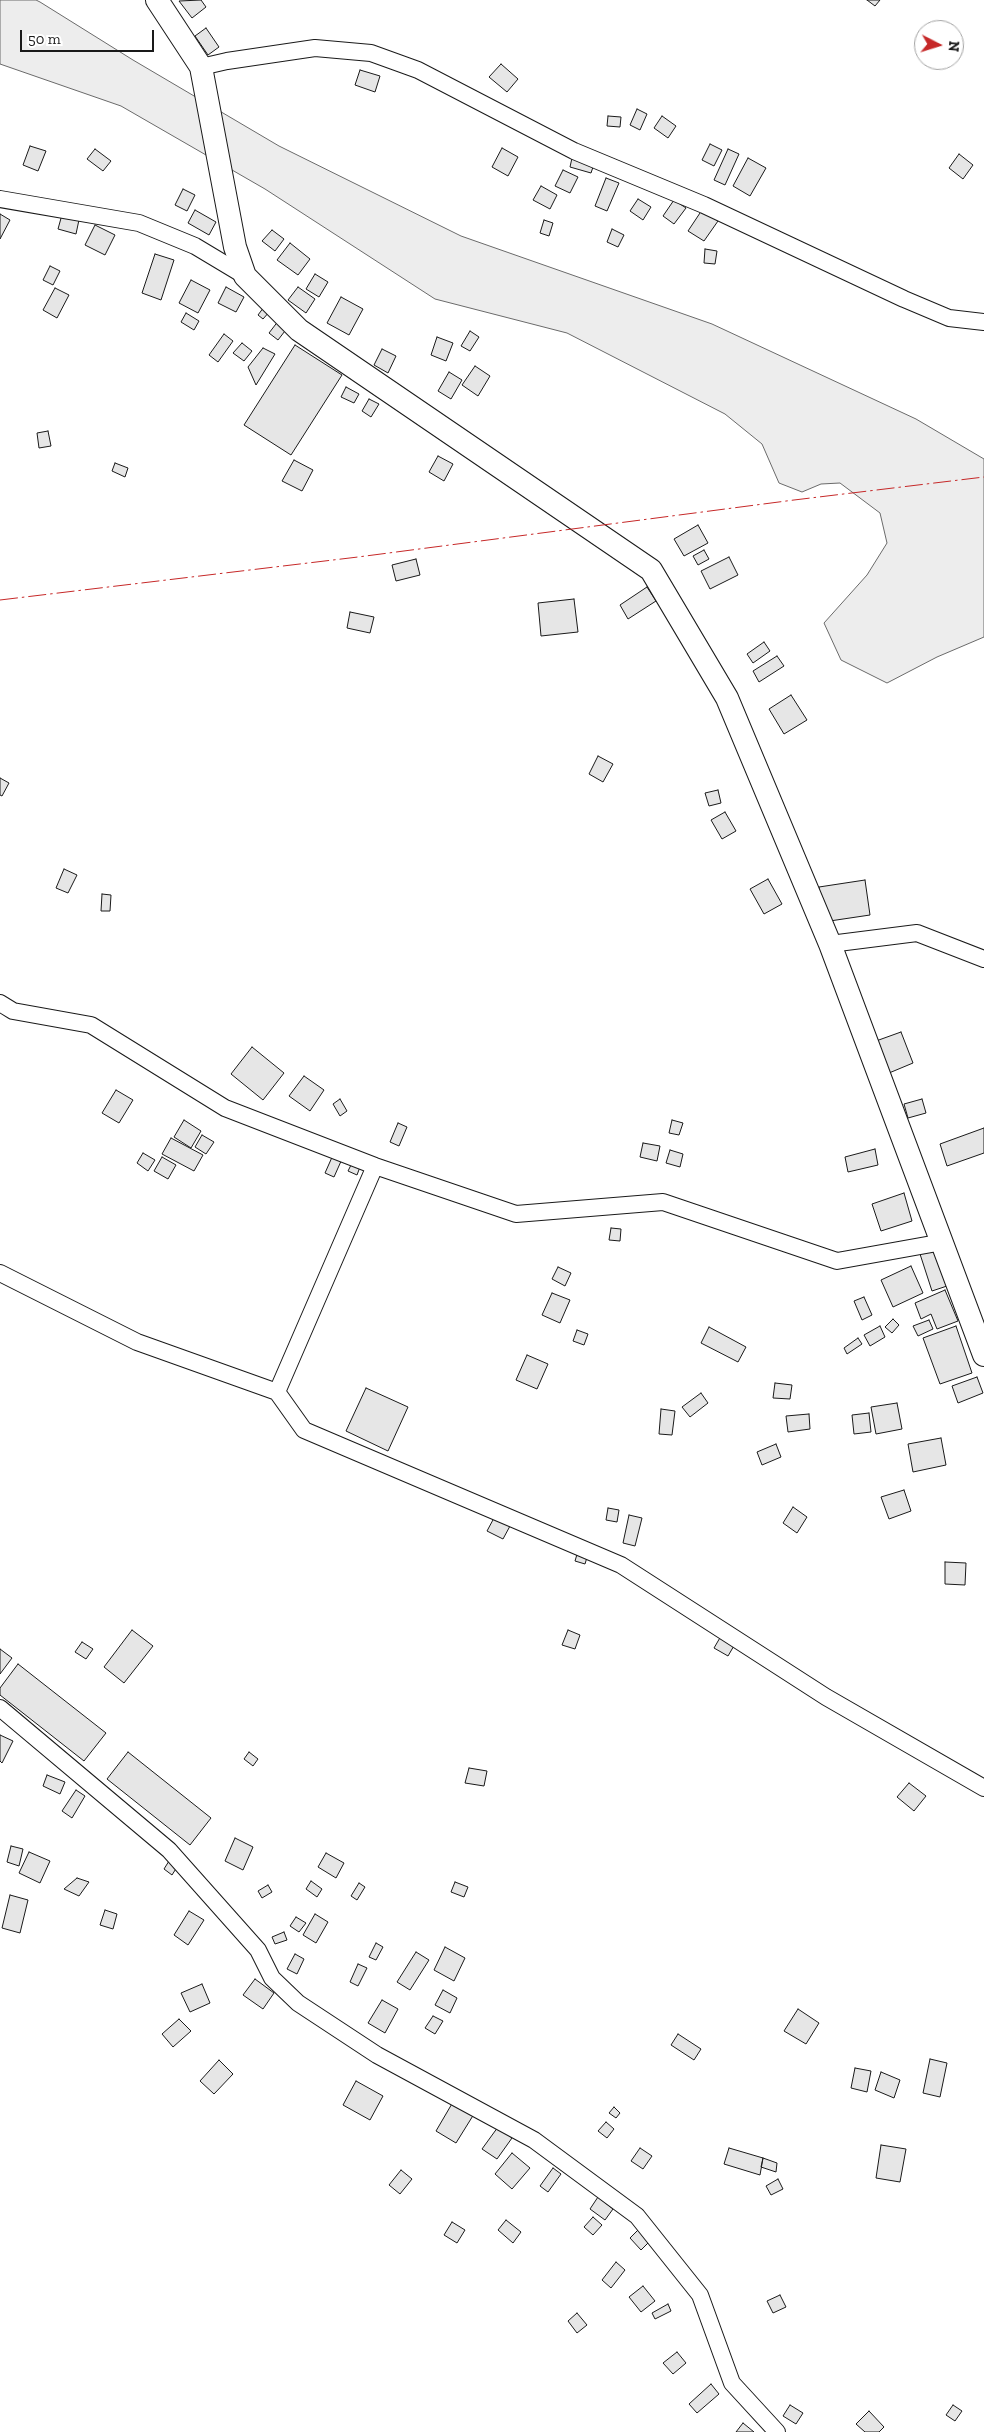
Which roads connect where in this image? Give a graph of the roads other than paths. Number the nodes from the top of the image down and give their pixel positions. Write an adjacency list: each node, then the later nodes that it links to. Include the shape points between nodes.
1 (157, 0): 2 (street)
2 (201, 67): 4 (street, via 235,247); 5 (street, via 315,48 371,53 418,70 574,151 704,205 904,299 949,318)
3 (0, 199): 4 (street, via 139,223 195,246)
4 (245, 276): 6 (street, via 299,330 651,570 727,698)
5 (984, 322)
6 (830, 944): 7 (street, via 917,933); 10 (street)
7 (984, 959)
8 (0, 1003): 9 (street, via 13,1011 91,1025 225,1108)
9 (375, 1166): 10 (street, via 516,1214 663,1202 837,1261); 13 (street)
10 (943, 1242): 12 (street)
11 (0, 1273): 13 (street, via 137,1342)
12 (984, 1356)
13 (277, 1392): 15 (street, via 304,1430 621,1565 826,1697)
14 (0, 1708): 16 (street, via 169,1850 258,1950 272,1978 298,2003 377,2055 534,2140 638,2216 700,2296 732,2383)
15 (984, 1788)
16 (778, 2432)

